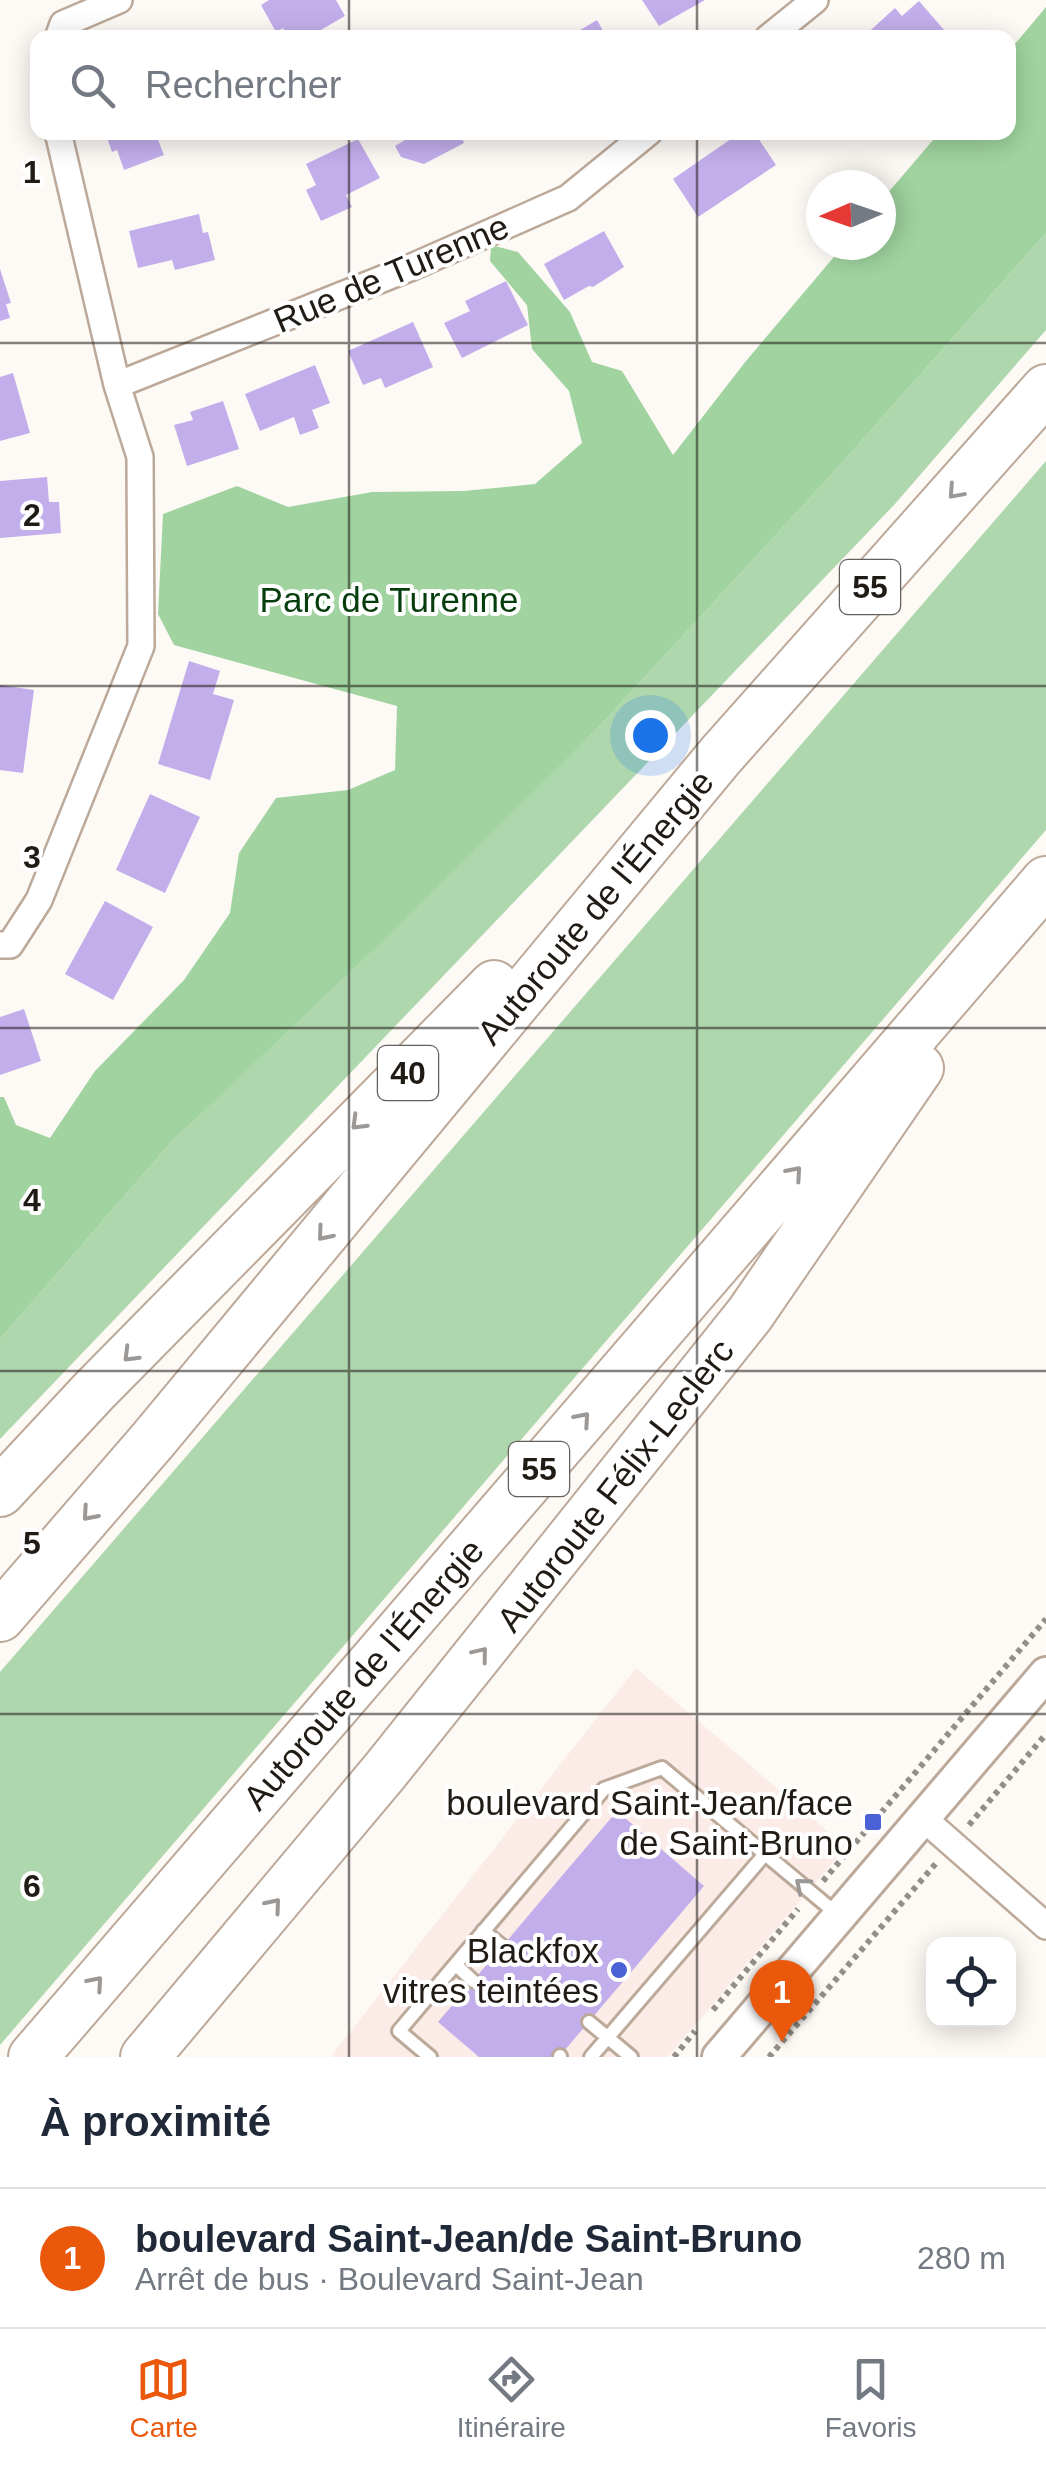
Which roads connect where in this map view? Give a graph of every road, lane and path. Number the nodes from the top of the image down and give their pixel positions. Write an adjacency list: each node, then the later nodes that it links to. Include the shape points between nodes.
1 (120, 0): 3 (street)
2 (815, 0): 4 (street)
3 (61, 30)
4 (778, 30)
5 (60, 140): 7 (street)
6 (639, 140): 7 (street, Rue de Turenne, via 568,198)
7 (117, 385): 11 (street, via 140,458 141,646 38,900 10,945)
8 (1046, 389): 9 (highway, Autoroute de l'Énergie / 55, one-way to 9)
9 (721, 754): 12 (highway, 40, one-way to 12); 13 (highway, Autoroute de l'Énergie / 55, one-way to 13)
10 (1046, 882): 33 (highway, Autoroute de l'Énergie / 55, one-way to 10); 34 (highway, Autoroute Félix-Leclerc, one-way to 10, via 421,1727 750,1314)
11 (0, 945)
12 (0, 1492)
13 (0, 1617)
14 (1046, 1619): 21 (path)
15 (1046, 1674): 18 (street)
16 (1046, 1734): 17 (path)
17 (979, 1814)
18 (923, 1818): 23 (street); 24 (street)
19 (766, 1854): 23 (lane, one-way to 19); 25 (lane, via 662,1768 604,1788); 32 (lane)
20 (923, 1878): 40 (path)
21 (824, 1880)
22 (800, 1906): 29 (path)
23 (839, 1916): 39 (street)
24 (1046, 1926)
25 (483, 1931): 26 (lane); 27 (lane)
26 (502, 1946)
27 (456, 1965): 28 (lane); 35 (lane, via 399,2031)
28 (473, 1981)
29 (712, 2012)
30 (590, 2022): 32 (lane)
31 (699, 2027): 38 (path)
32 (608, 2037): 36 (lane); 37 (lane)
33 (32, 2057)
34 (145, 2057)
35 (430, 2057)
36 (592, 2057)
37 (631, 2057)
38 (674, 2057)
39 (719, 2057)
40 (769, 2057)

